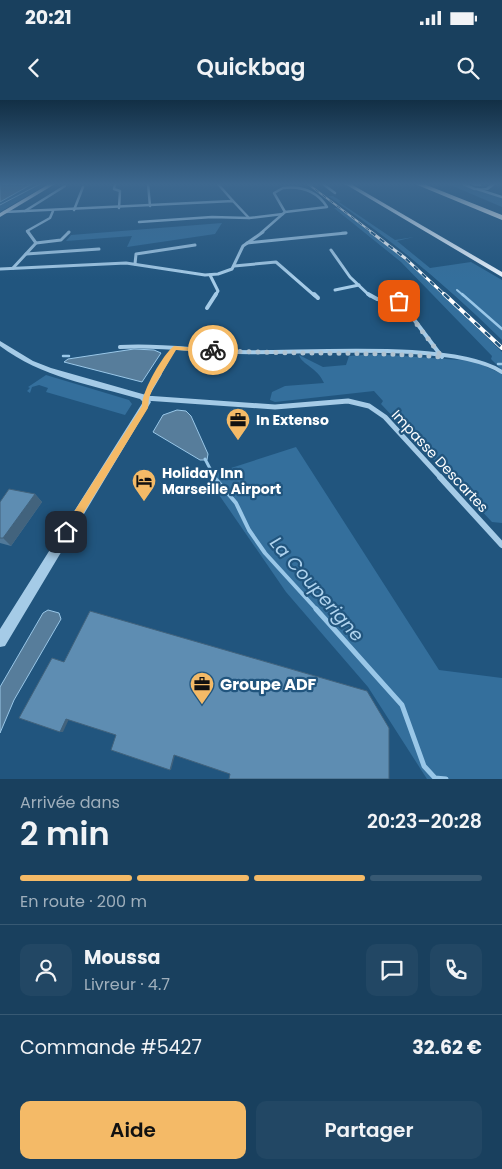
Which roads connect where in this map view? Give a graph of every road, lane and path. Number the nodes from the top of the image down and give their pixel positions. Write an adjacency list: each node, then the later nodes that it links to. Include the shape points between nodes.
1 (51, 216): 10 (street, via 27,231)
2 (247, 216): 6 (street)
3 (265, 216): 6 (street)
4 (281, 216): 11 (street)
5 (401, 216): 21 (main road)
6 (249, 218): 7 (street, via 212,216)
7 (139, 222)
8 (69, 232): 10 (street, via 61,240)
9 (346, 234): 11 (street)
10 (36, 243): 15 (street)
11 (246, 243): 17 (street)
12 (195, 245): 16 (street, via 136,254)
13 (99, 249): 15 (street)
14 (332, 250): 22 (street, via 337,262)
15 (26, 254): 18 (street)
16 (135, 264): 18 (street); 20 (street)
17 (234, 266): 20 (street, via 228,271); 24 (street, via 275,262)
18 (12, 268): 19 (street)
19 (0, 269)
20 (210, 275): 25 (street, via 218,291)
21 (502, 275)
22 (359, 286): 23 (street); 29 (street, via 374,297 401,302)
23 (335, 290)
24 (318, 298)
25 (207, 308)
26 (0, 343): 31 (street, via 33,364)
27 (120, 347): 28 (street)
28 (174, 348): 29 (street, via 382,352); 31 (street)
29 (442, 357): 30 (street, via 477,360)
30 (502, 372)
31 (145, 398): 32 (street, Impasse Descartes, via 275,407 341,400 369,406 385,417); 33 (street, via 145,406)
32 (502, 545)
33 (0, 640)

